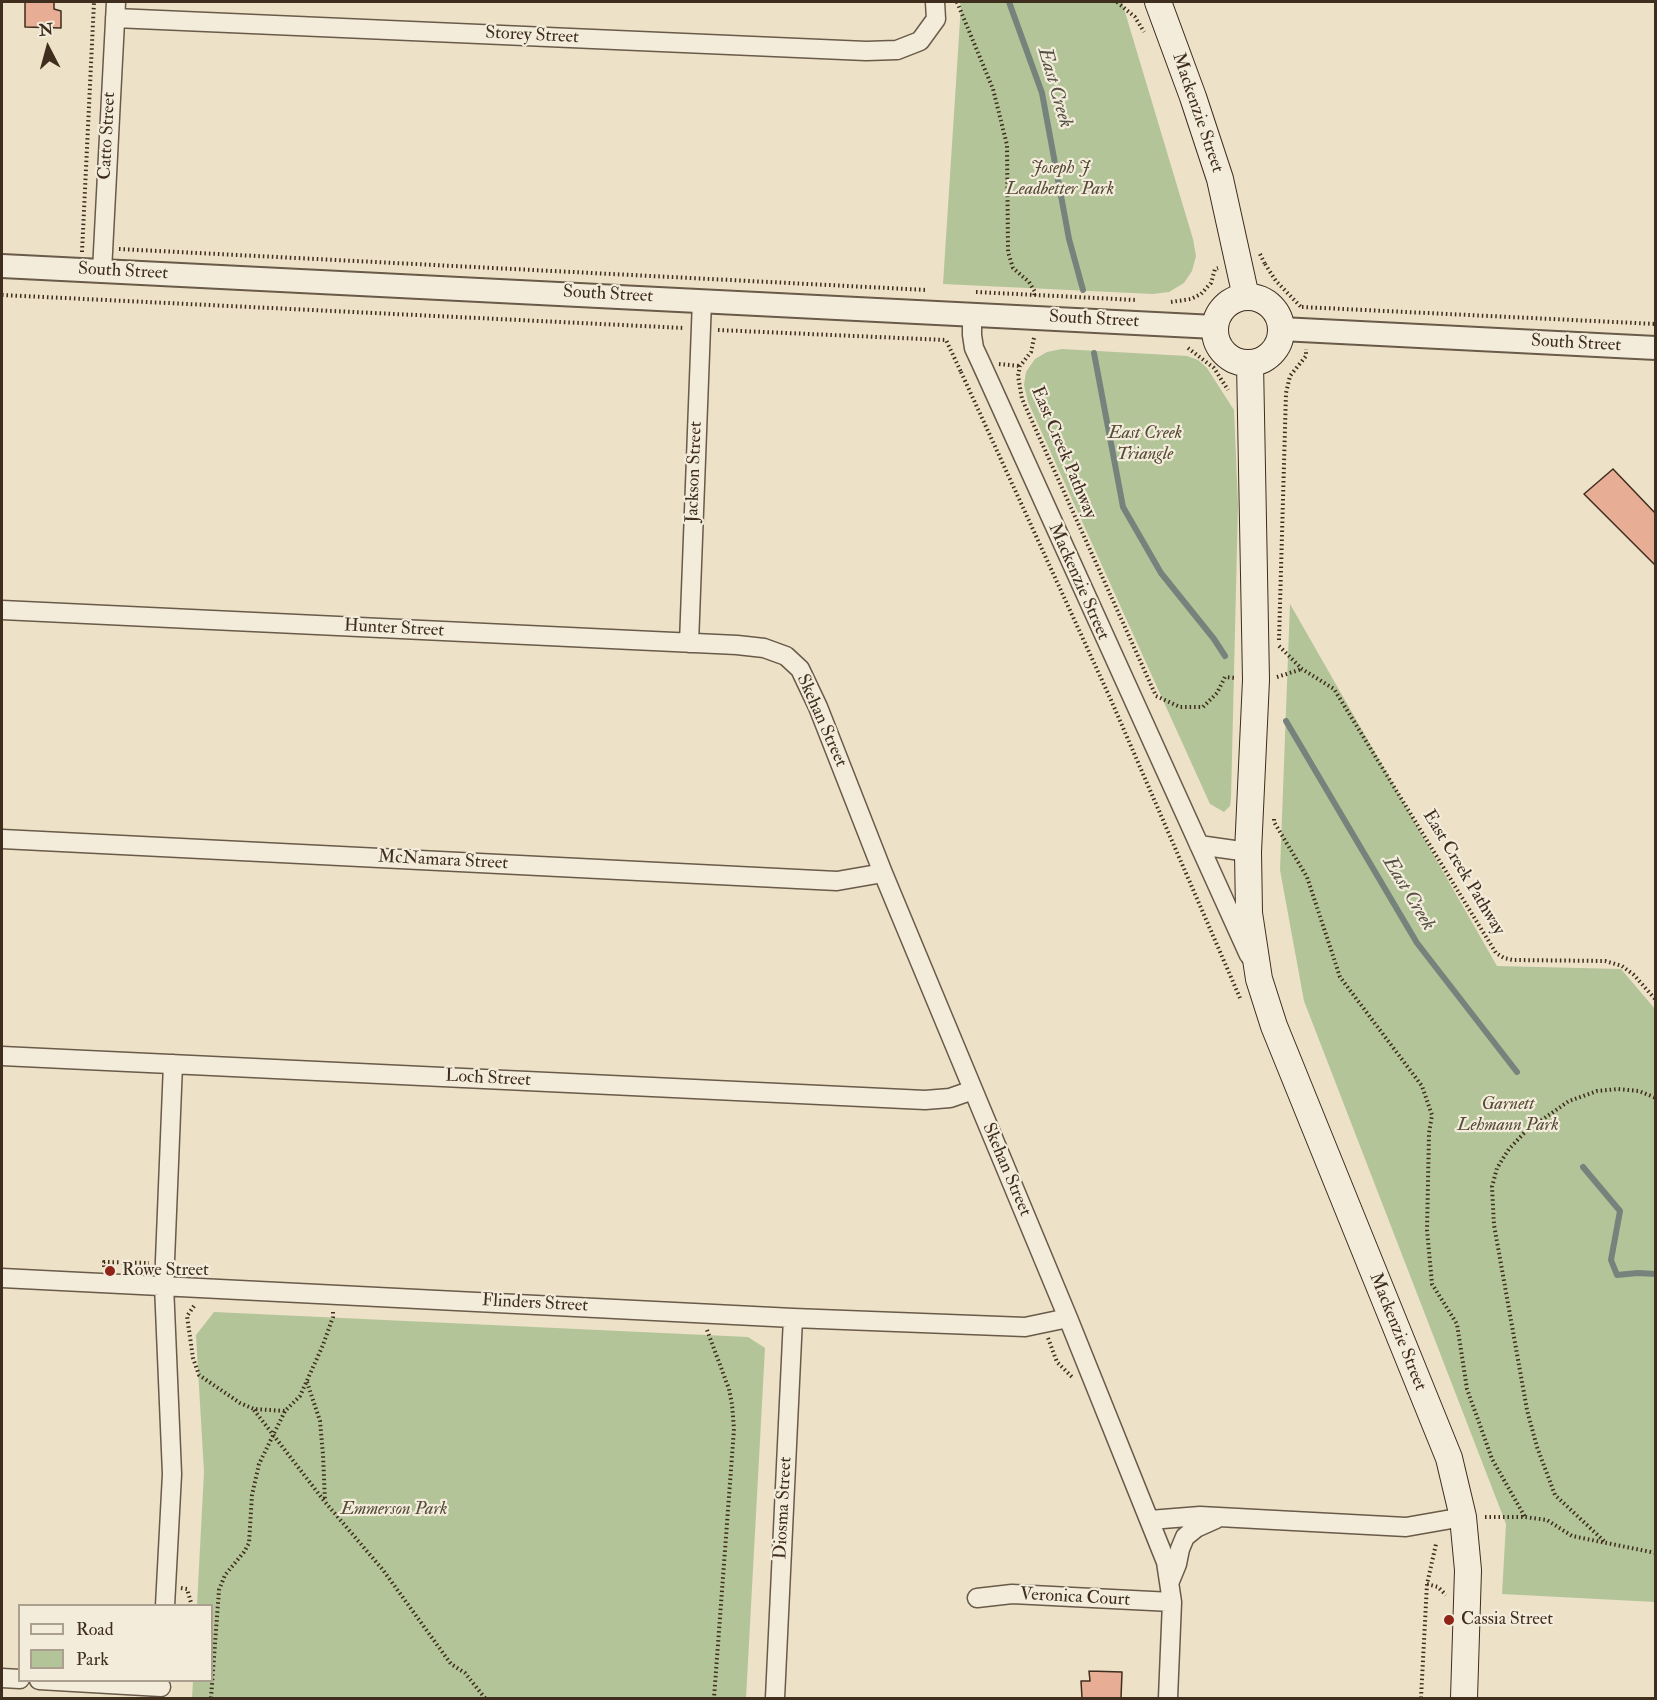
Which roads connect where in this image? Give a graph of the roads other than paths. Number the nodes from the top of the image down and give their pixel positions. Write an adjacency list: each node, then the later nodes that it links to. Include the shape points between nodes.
1 (1158, 2): 6 (main road, Mackenzie Street, via 1220,179)
2 (115, 10): 3 (street, Storey Street, via 866,51 897,50 920,41); 4 (street, Catto Street, via 102,248)
3 (935, 10)
4 (89, 263): 5 (street, South Street); 7 (street, South Street)
5 (2, 266)
6 (1246, 297): 9 (main road, via 1225,306); 10 (main road, via 1257,298 1274,310)
7 (702, 300): 8 (street, South Street); 14 (street, Jackson Street)
8 (972, 315): 9 (street, South Street, via 1034,306); 17 (street, Mackenzie Street, via 972,335 981,363)
9 (1215, 327): 12 (main road, via 1224,353)
10 (1281, 329): 11 (street, South Street); 12 (main road, via 1280,339 1269,356)
11 (1656, 348)
12 (1250, 363): 18 (main road, Mackenzie Street, via 1267,678)
13 (2, 610): 14 (street, Hunter Street)
14 (689, 643): 15 (street, Hunter Street, via 764,648)
15 (786, 656): 19 (street, Skehan Street, via 800,669 818,707)
16 (2, 839): 19 (street, McNamara Street, via 837,881)
17 (1199, 845): 18 (street); 20 (street, Mackenzie Street)
18 (1248, 852): 20 (main road, Mackenzie Street, via 1249,913)
19 (883, 873): 23 (street, Skehan Street)
20 (1259, 979): 29 (main road, Mackenzie Street, via 1274,1026 1449,1458)
21 (2, 1056): 22 (street, Loch Street)
22 (174, 1064): 23 (street, Loch Street, via 926,1100 950,1098); 25 (street)
23 (973, 1090): 27 (street, Skehan Street)
24 (2, 1278): 25 (street, Flinders Street)
25 (164, 1285): 26 (street, Flinders Street, via 333,1303); 34 (street, via 172,1474)
26 (794, 1318): 27 (street, Flinders Street, via 1025,1327); 39 (street, Diosma Street)
27 (1068, 1318): 30 (street, Skehan Street)
28 (1221, 1517): 29 (street, via 1406,1527); 30 (street); 31 (street, via 1185,1537)
29 (1463, 1518): 41 (main road, Mackenzie Street, via 1468,1570)
30 (1150, 1520): 31 (street, Skehan Street)
31 (1170, 1581): 33 (street, Skehan Street)
32 (977, 1598): 33 (street, Veronica Court, via 1012,1594)
33 (1172, 1602): 40 (street, Skehan Street)
34 (165, 1604)
35 (2, 1678): 36 (street)
36 (18, 1679)
37 (66, 1682): 38 (street)
38 (161, 1689)
39 (775, 1698)
40 (1168, 1698)
41 (1464, 1698)

